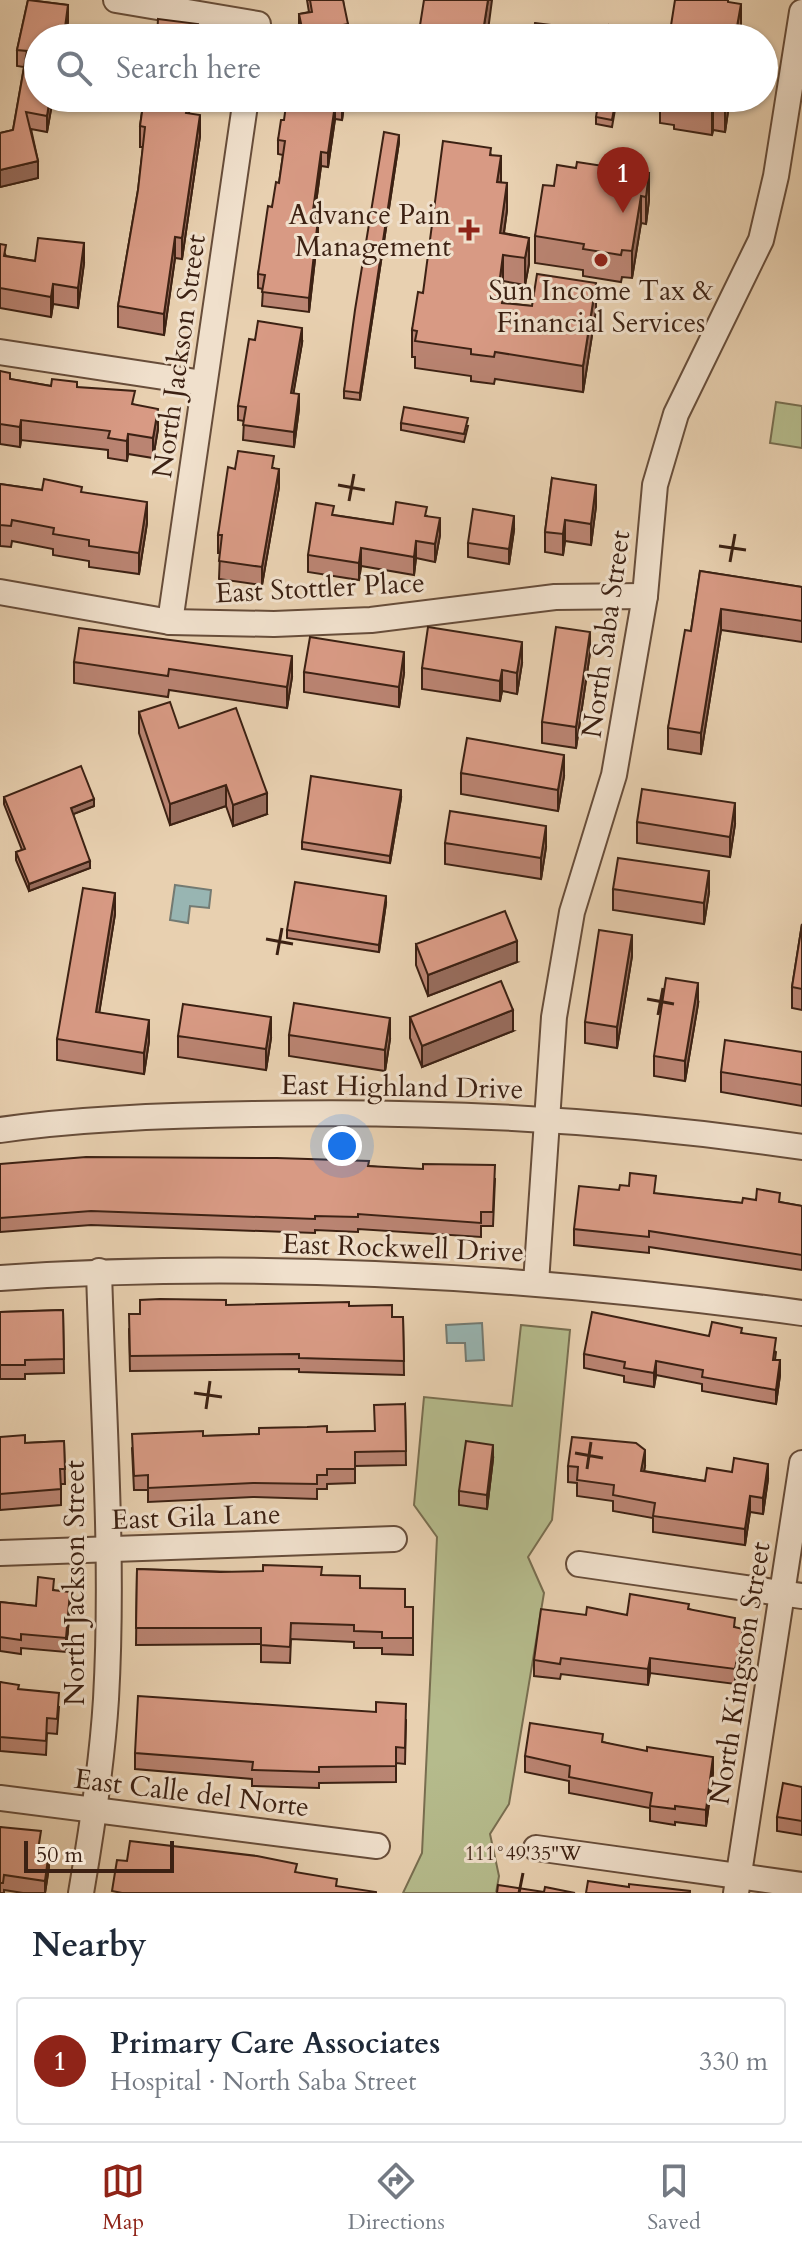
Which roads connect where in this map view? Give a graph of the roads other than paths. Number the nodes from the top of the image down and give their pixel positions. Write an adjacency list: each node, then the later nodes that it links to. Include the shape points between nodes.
1 (116, 0): 3 (street)
2 (802, 12): 8 (street, North Saba Street, via 761,240 676,414 655,485)
3 (224, 24)
4 (244, 112): 6 (street, North Jackson Street)
5 (0, 352): 6 (street)
6 (203, 383): 9 (street, North Jackson Street)
7 (0, 592): 9 (street, East Stottler Place)
8 (645, 596): 9 (street, East Stottler Place, via 555,597 371,620); 10 (street, North Saba Street, via 614,775 567,937)
9 (170, 622)
10 (545, 1119): 11 (street, East Highland Drive, via 348,1111 189,1115); 12 (street, East Highland Drive); 15 (street, North Saba Street)
11 (0, 1130)
12 (802, 1147)
13 (99, 1271): 14 (street, East Rockwell Drive); 15 (street, East Rockwell Drive, via 301,1272); 19 (street, North Jackson Street)
14 (0, 1278)
15 (536, 1283): 16 (street, East Rockwell Drive)
16 (802, 1313)
17 (802, 1463): 22 (street, North Kingston Street)
18 (394, 1539): 19 (street, East Gila Lane)
19 (108, 1549): 20 (street, East Gila Lane); 24 (street, North Jackson Street, via 106,1698)
20 (0, 1553)
21 (579, 1564): 22 (street)
22 (792, 1595): 27 (street, North Kingston Street)
23 (0, 1798): 24 (street, East Calle del Norte)
24 (95, 1809): 25 (street, East Calle del Norte); 29 (street, North Jackson Street)
25 (377, 1846)
26 (536, 1848): 27 (street)
27 (738, 1884): 28 (street)
28 (802, 1885)
29 (81, 1893)

